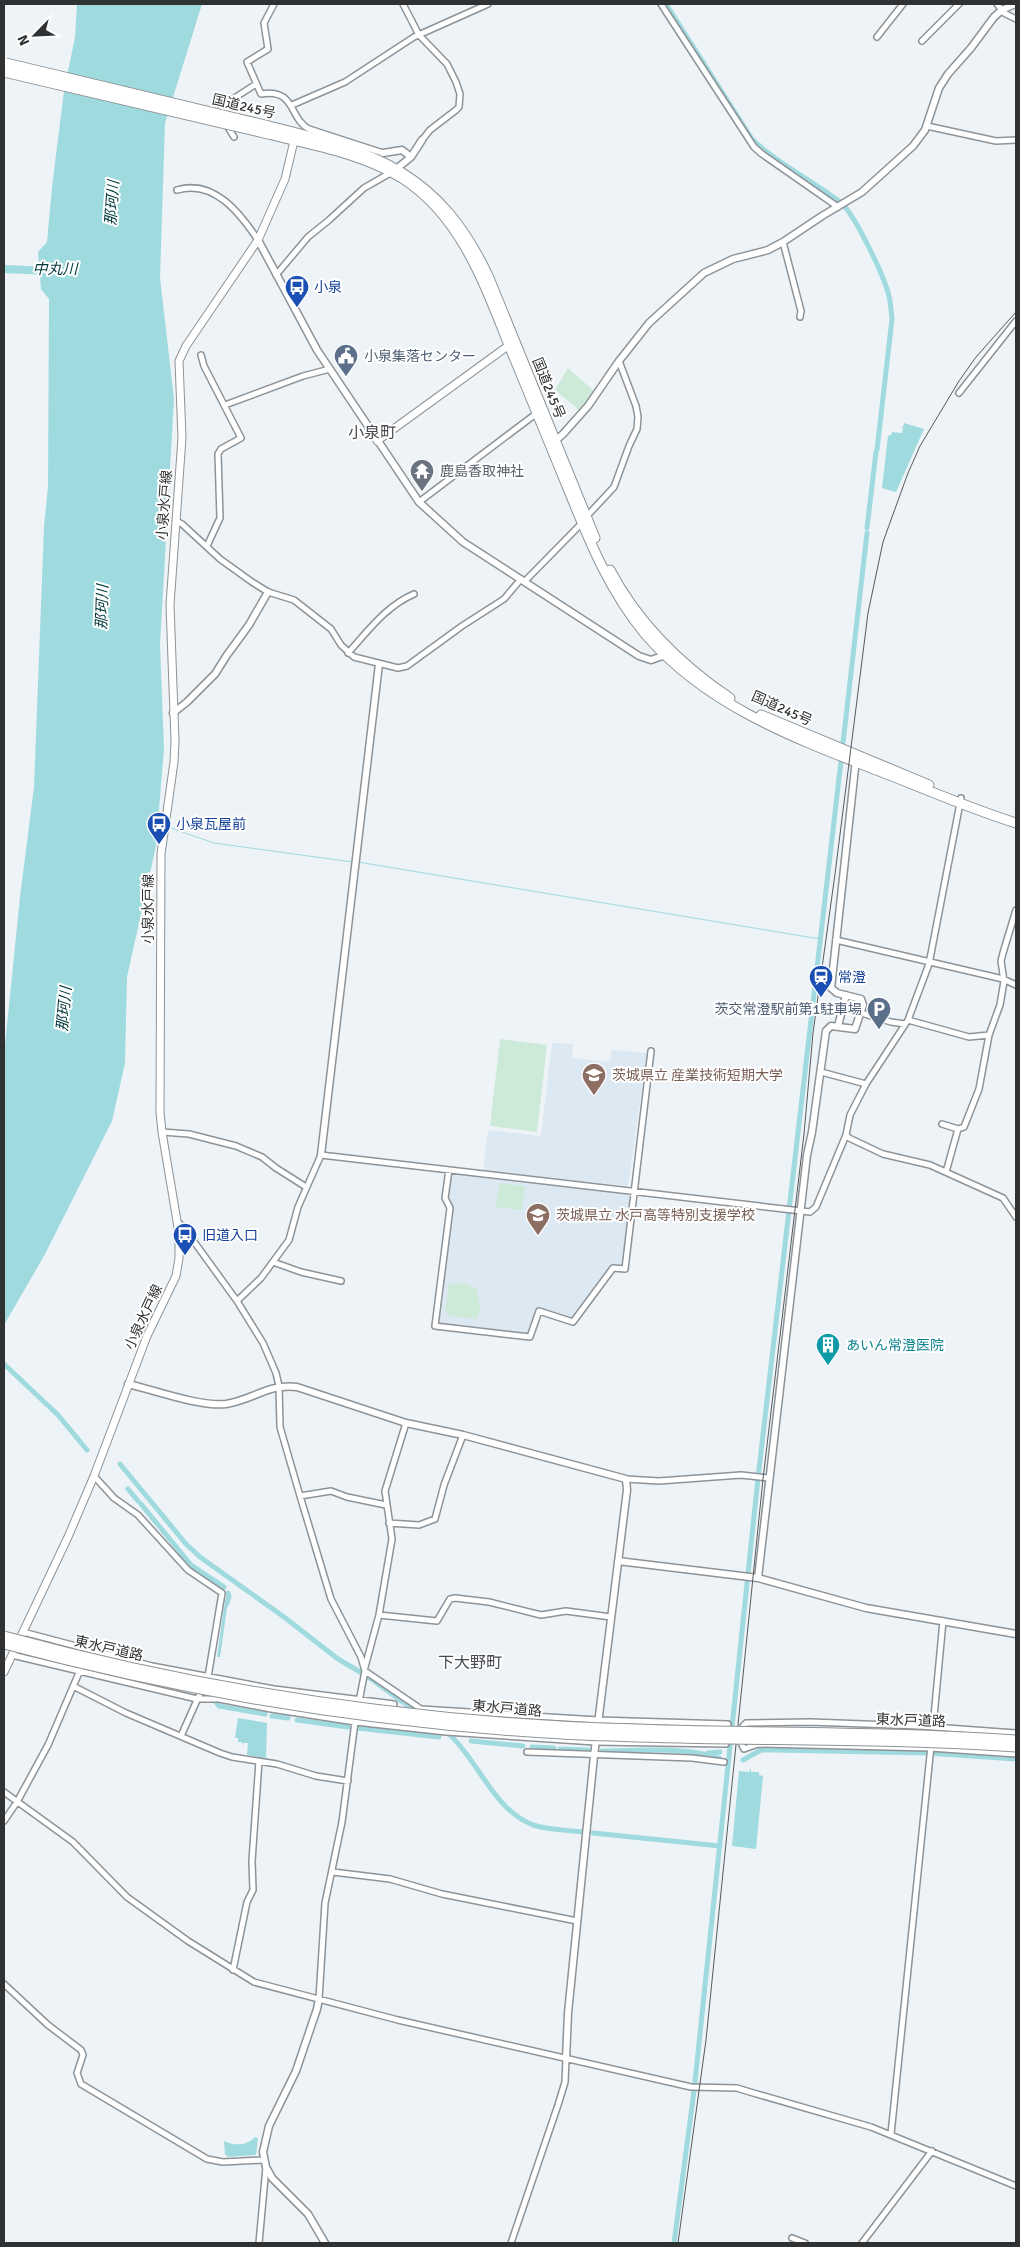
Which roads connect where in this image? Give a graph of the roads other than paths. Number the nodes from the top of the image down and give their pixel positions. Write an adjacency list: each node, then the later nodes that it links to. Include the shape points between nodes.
1 (274, 4): 15 (street, via 264,23 268,49 247,62)
2 (403, 4): 11 (street)
3 (488, 4): 11 (street)
4 (661, 4): 27 (street, via 754,146)
5 (903, 4): 12 (street)
6 (959, 4): 13 (street)
7 (996, 4): 9 (street)
8 (1015, 4): 9 (street)
9 (1002, 10): 10 (street); 17 (street, via 942,81)
10 (1016, 20)
11 (419, 35): 16 (street, via 345,82); 20 (street, via 446,64 460,94 459,107)
12 (876, 37)
13 (922, 41)
14 (4, 66): 18 (highway, 国道245号, bridge)
15 (256, 84): 16 (street, via 261,94 275,94); 19 (street, via 220,110 220,116)
16 (292, 105): 23 (street, via 304,127)
17 (926, 126): 21 (street, via 996,141); 27 (street, via 913,146 862,192)
18 (268, 130): 22 (highway, 国道245号); 25 (highway, 国道245号, via 340,144)
19 (234, 137)
20 (422, 140): 24 (street)
21 (1016, 140)
22 (294, 141): 25 (highway, 国道245号, via 349,154); 28 (main road, 小泉水戸線, via 285,179)
23 (383, 153): 24 (street, via 402,150)
24 (411, 157): 25 (street)
25 (395, 170): 30 (street, via 364,188 308,237); 33 (highway, 国道245号, via 429,191 465,232 481,261)
26 (176, 190): 28 (street, via 194,188 222,198 250,226)
27 (841, 205): 29 (street)
28 (258, 240): 30 (street); 44 (main road, 小泉水戸線, via 180,357 182,438)
29 (784, 242): 31 (street); 35 (street, via 768,250 733,259 704,273 654,318)
30 (276, 275): 36 (street)
31 (800, 317)
32 (1016, 322): 37 (street)
33 (512, 343): 39 (highway, 国道245号); 40 (main road); 41 (highway, 国道245号)
34 (200, 355): 38 (street)
35 (619, 361): 41 (street, via 588,406); 43 (street, via 636,406 637,429 614,487)
36 (330, 369): 38 (street); 40 (street)
37 (959, 393)
38 (225, 405): 45 (street, via 241,438 218,454 220,518)
39 (537, 413): 41 (highway, 国道245号); 42 (street)
40 (377, 441): 42 (street)
41 (553, 443): 43 (highway, 国道245号)
42 (419, 502): 46 (street, via 463,542)
43 (584, 519): 46 (street); 50 (highway, 国道245号, via 617,582)
44 (176, 521): 45 (street); 52 (main road, 小泉水戸線, via 170,605)
45 (207, 546): 47 (street, via 220,559)
46 (523, 580): 50 (street, via 639,656 651,660); 51 (street, via 504,599 407,666 398,668)
47 (268, 592): 49 (street, via 294,600 330,630); 52 (street, via 215,674)
48 (414, 594): 49 (street, via 399,600)
49 (348, 653): 51 (street)
50 (668, 653): 53 (highway, 国道245号, via 743,706)
51 (379, 664): 74 (street)
52 (173, 713): 72 (main road, 小泉水戸線, via 174,762 160,863)
53 (856, 758): 54 (highway, 国道245号); 58 (street)
54 (961, 801): 55 (highway, 国道245号); 56 (highway, 国道245号); 59 (street)
55 (1016, 817)
56 (1016, 823)
57 (1016, 910): 60 (street, via 1002,953)
58 (836, 940): 59 (street); 62 (street, via 831,988)
59 (929, 964): 60 (street); 64 (street)
60 (1003, 982): 61 (street); 66 (street, via 1000,1005)
61 (1016, 984)
62 (846, 995): 63 (street, via 861,999); 65 (street)
63 (861, 1013): 64 (street, via 890,1022); 65 (street, via 855,1029)
64 (906, 1022): 66 (street, via 969,1037); 69 (street)
65 (838, 1026): 68 (street, via 831,1026 826,1031)
66 (989, 1035): 71 (street, via 979,1089 964,1127)
67 (651, 1051): 78 (street)
68 (821, 1072): 69 (street); 79 (street)
69 (866, 1084): 73 (street, via 850,1115)
70 (942, 1124): 71 (street)
71 (958, 1129): 76 (street)
72 (162, 1132): 77 (street, via 189,1134 236,1146 262,1157); 81 (main road, 小泉水戸線)
73 (846, 1135): 76 (street, via 883,1154); 79 (street, via 814,1210)
74 (321, 1155): 75 (street); 77 (street)
75 (449, 1170): 78 (street); 78 (street, via 445,1198 450,1208 435,1326 530,1337 539,1311 573,1322 614,1268 625,1269)
76 (946, 1172): 80 (street, via 1003,1198)
77 (306, 1187): 82 (street, via 289,1240)
78 (634, 1191): 79 (street)
79 (800, 1211): 90 (street)
80 (1016, 1217)
81 (178, 1222): 84 (street); 85 (main road, 小泉水戸線, via 180,1246 176,1276)
82 (273, 1262): 83 (street); 84 (street)
83 (341, 1281)
84 (237, 1301): 86 (street, via 262,1343)
85 (128, 1384): 86 (street, via 213,1404 232,1403); 89 (main road, 小泉水戸線)
86 (279, 1386): 87 (street, via 297,1387); 92 (street, via 280,1427)
87 (406, 1423): 88 (street); 93 (street, via 387,1482)
88 (463, 1435): 91 (street); 94 (street, via 435,1519 419,1524)
89 (94, 1476): 100 (main road, 小泉水戸線); 109 (street, via 114,1498 138,1515 188,1570 222,1593)
90 (762, 1476): 91 (street, via 682,1481); 96 (street)
91 (626, 1479): 95 (street)
92 (300, 1496): 93 (street, via 331,1491); 108 (street, via 331,1599 361,1657)
93 (386, 1505): 94 (street)
94 (389, 1523): 97 (street, via 392,1539)
95 (618, 1561): 96 (street); 98 (street)
96 (751, 1577): 99 (street, via 866,1608)
97 (379, 1615): 98 (street, via 437,1621 450,1599 455,1598 489,1602 541,1615 566,1611); 108 (street)
98 (611, 1617): 114 (street)
99 (943, 1621): 101 (street); 118 (street)
100 (23, 1632): 104 (street); 105 (main road, 小泉水戸線)
101 (1016, 1634)
102 (4, 1636): 122 (highway, 東水戸道路, bridge, via 221,1685 350,1706 476,1720 657,1730 927,1734)
103 (4, 1644): 116 (highway, 東水戸道路, bridge, via 106,1670 220,1693)
104 (92, 1651): 106 (street); 109 (street)
105 (12, 1655): 106 (street, via 49,1666); 107 (main road, 小泉水戸線)
106 (80, 1670): 110 (street); 111 (street)
107 (4, 1672)
108 (364, 1672): 112 (street); 113 (street, via 421,1708)
109 (209, 1676): 111 (street); 112 (street)
110 (73, 1686): 121 (street); 134 (street, via 52,1737)
111 (197, 1699): 115 (street, via 219,1699); 121 (street)
112 (358, 1700): 115 (street); 116 (street, via 394,1704)
113 (459, 1712): 114 (street); 119 (street)
114 (598, 1720): 117 (street); 123 (street)
115 (354, 1722): 116 (street); 132 (street)
116 (391, 1722): 119 (street); 125 (highway, 東水戸道路, bridge, via 600,1736 926,1742)
117 (728, 1724)
118 (933, 1726): 120 (street); 127 (street); 127 (street, via 746,1723 741,1744 744,1749 758,1744)
119 (459, 1733): 123 (street)
120 (1016, 1733)
121 (180, 1736): 130 (street, via 220,1754)
122 (1016, 1740)
123 (595, 1742): 124 (street); 129 (street)
124 (726, 1744)
125 (1016, 1747)
126 (527, 1752): 129 (street)
127 (930, 1752): 128 (street); 142 (street)
128 (1016, 1754)
129 (594, 1756): 131 (street, via 692,1758); 137 (street)
130 (259, 1761): 132 (street); 138 (street, via 253,1890 247,1902)
131 (724, 1762)
132 (348, 1781): 136 (street)
133 (4, 1792): 134 (street)
134 (17, 1802): 135 (street); 138 (street, via 72,1842 127,1897)
135 (4, 1821)
136 (333, 1872): 137 (street, via 390,1879 442,1894); 140 (street, via 323,1922)
137 (577, 1921): 141 (street)
138 (233, 1970): 140 (street, via 265,1986)
139 (4, 1984): 144 (street, via 80,2050 83,2055 77,2078 81,2084 207,2159)
140 (319, 1999): 141 (street); 144 (street, via 296,2071 269,2126 264,2142)
141 (566, 2059): 142 (street, via 695,2088 737,2088); 149 (street, via 561,2097)
142 (891, 2134): 143 (street)
143 (932, 2151): 145 (street); 151 (street)
144 (265, 2164): 147 (street); 148 (street, via 272,2178 308,2214)
145 (1016, 2186)
146 (792, 2238): 150 (street)
147 (259, 2243)
148 (325, 2243)
149 (510, 2243)
150 (805, 2243)
151 (862, 2243)

